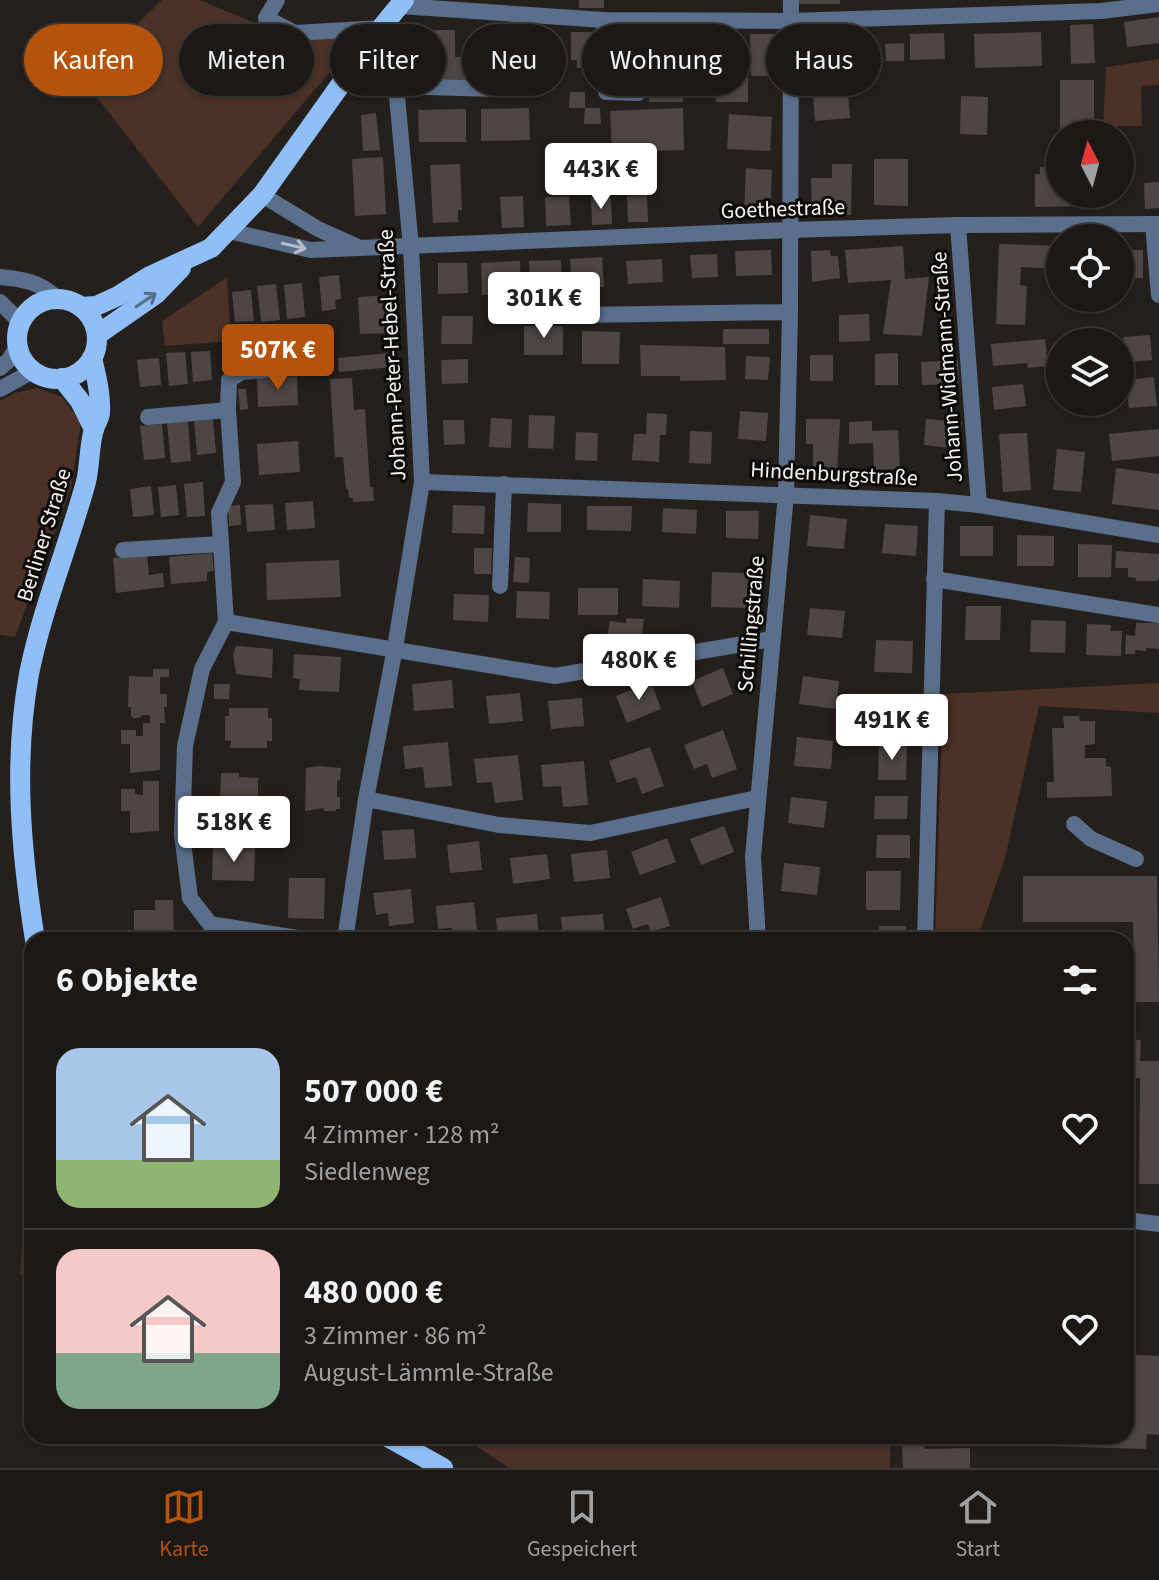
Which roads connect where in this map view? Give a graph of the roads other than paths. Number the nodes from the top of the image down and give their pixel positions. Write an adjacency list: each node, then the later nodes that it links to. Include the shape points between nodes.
1 (277, 0): 9 (street, via 266,18 295,33)
2 (791, 0): 6 (street, Schillingstraße)
3 (402, 3): 5 (street); 7 (main road)
4 (1159, 4): 6 (street, via 1042,14)
5 (604, 20): 6 (street); 8 (street)
6 (791, 21): 15 (street, Schillingstraße)
7 (384, 24)
8 (604, 24)
9 (330, 31)
10 (462, 88): 17 (street, Johann-Peter-Hebel-Straße, via 396,86)
11 (333, 96): 12 (main road)
12 (262, 195): 16 (main road); 18 (street, Goethestraße)
13 (1156, 224): 14 (street, Goethestraße); 21 (street)
14 (958, 225): 15 (street, Goethestraße); 43 (street, Johann-Widmann-Straße)
15 (789, 230): 17 (street, Goethestraße); 25 (street, Schillingstraße)
16 (229, 231): 18 (street, Goethestraße, one-way to 18, via 311,250); 19 (main road)
17 (411, 247): 18 (street, Goethestraße); 39 (street, Johann-Peter-Hebel-Straße)
18 (361, 249)
19 (190, 259): 24 (main road, via 107,301); 28 (main road, one-way to 19, via 156,294)
20 (0, 277): 22 (street, via 47,288)
21 (1159, 295)
22 (57, 299): 24 (main road); 27 (main road, via 31,308)
23 (0, 302): 27 (street)
24 (81, 307): 28 (main road)
25 (790, 312): 26 (street); 41 (street, Schillingstraße)
26 (579, 315)
27 (21, 323): 29 (main road)
28 (97, 335): 30 (main road)
29 (18, 345): 32 (street); 33 (main road)
30 (92, 358): 34 (main road, via 79,372); 38 (main road, Berliner Straße, via 100,415)
31 (317, 365): 36 (street, via 242,372 229,380)
32 (0, 368)
33 (33, 371): 34 (main road); 35 (street)
34 (62, 378): 38 (main road)
35 (0, 389)
36 (228, 410): 37 (street); 45 (street, via 233,482 219,513)
37 (148, 417)
38 (94, 429): 57 (main road, Berliner Straße, via 86,481 29,676 19,789)
39 (422, 482): 40 (street, Hindenburgstraße); 52 (street, Johann-Peter-Hebel-Straße)
40 (504, 484): 41 (street, Hindenburgstraße); 48 (street)
41 (786, 494): 42 (street, Hindenburgstraße); 51 (street, Schillingstraße)
42 (937, 501): 43 (street, Hindenburgstraße); 47 (street, Johann-Widmann-Straße)
43 (979, 505): 44 (street, Hindenburgstraße)
44 (1159, 535)
45 (220, 544): 46 (street); 50 (street)
46 (123, 550)
47 (934, 579): 49 (street); 61 (street, Johann-Widmann-Straße)
48 (500, 586)
49 (1159, 615)
50 (226, 622): 52 (street); 58 (street, via 202,669 185,746 182,834 190,898 210,924)
51 (772, 639): 52 (street, via 555,676); 53 (street, Schillingstraße)
52 (395, 648): 54 (street, Johann-Peter-Hebel-Straße)
53 (757, 798): 54 (street, via 590,833 499,825); 60 (street, Schillingstraße, via 753,857)
54 (366, 799): 59 (street, Johann-Peter-Hebel-Straße)
55 (1074, 824): 56 (street, via 1091,839)
56 (1136, 859)
57 (34, 932)
58 (260, 932)
59 (346, 932)
60 (758, 932)
61 (925, 932)
62 (1134, 1221): 63 (street)
63 (1159, 1224)
64 (400, 1444): 65 (main road)
65 (443, 1468)

